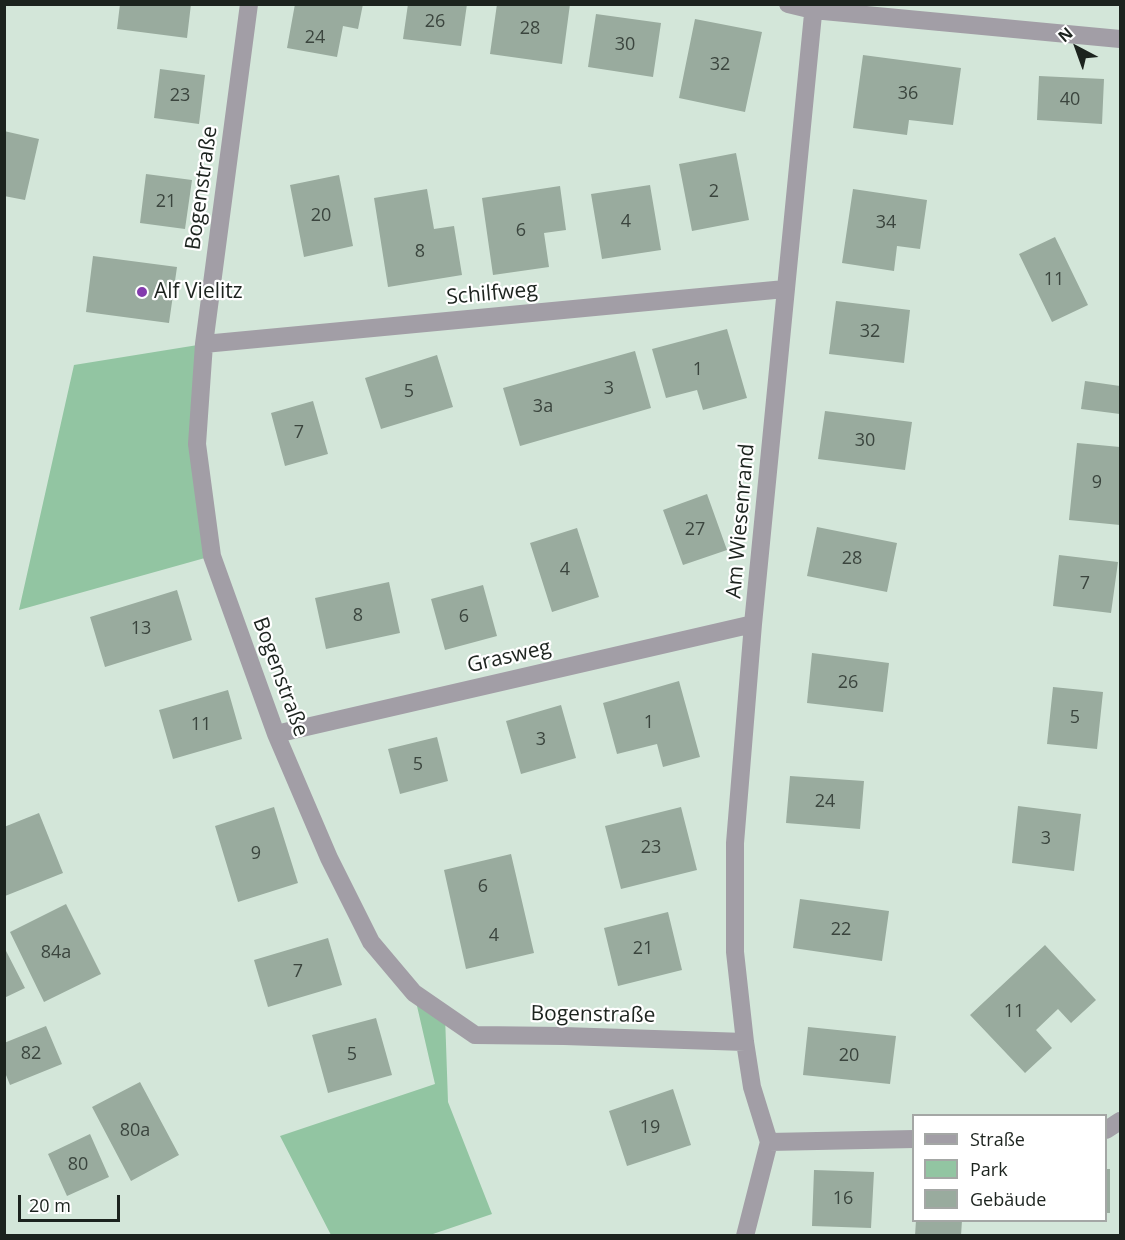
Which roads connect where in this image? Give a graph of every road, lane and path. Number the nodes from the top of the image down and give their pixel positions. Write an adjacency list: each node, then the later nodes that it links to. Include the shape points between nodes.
1 (249, 4): 6 (street, Bogenstraße)
2 (788, 4): 3 (street)
3 (814, 8): 4 (street); 5 (street, Am Wiesenrand)
4 (1120, 39)
5 (785, 289): 6 (street, Schilfweg); 7 (street, Am Wiesenrand)
6 (204, 344): 8 (street, Bogenstraße, via 197,444 212,556)
7 (753, 624): 8 (street, Grasweg); 9 (street, Am Wiesenrand, via 735,843 735,952)
8 (276, 734): 9 (street, Bogenstraße, via 329,858 371,942 414,993 474,1035)
9 (745, 1042): 13 (street, Am Wiesenrand, via 752,1086)
10 (1120, 1121): 11 (street)
11 (1107, 1129)
12 (912, 1139): 13 (street)
13 (769, 1142): 14 (street)
14 (746, 1236)

